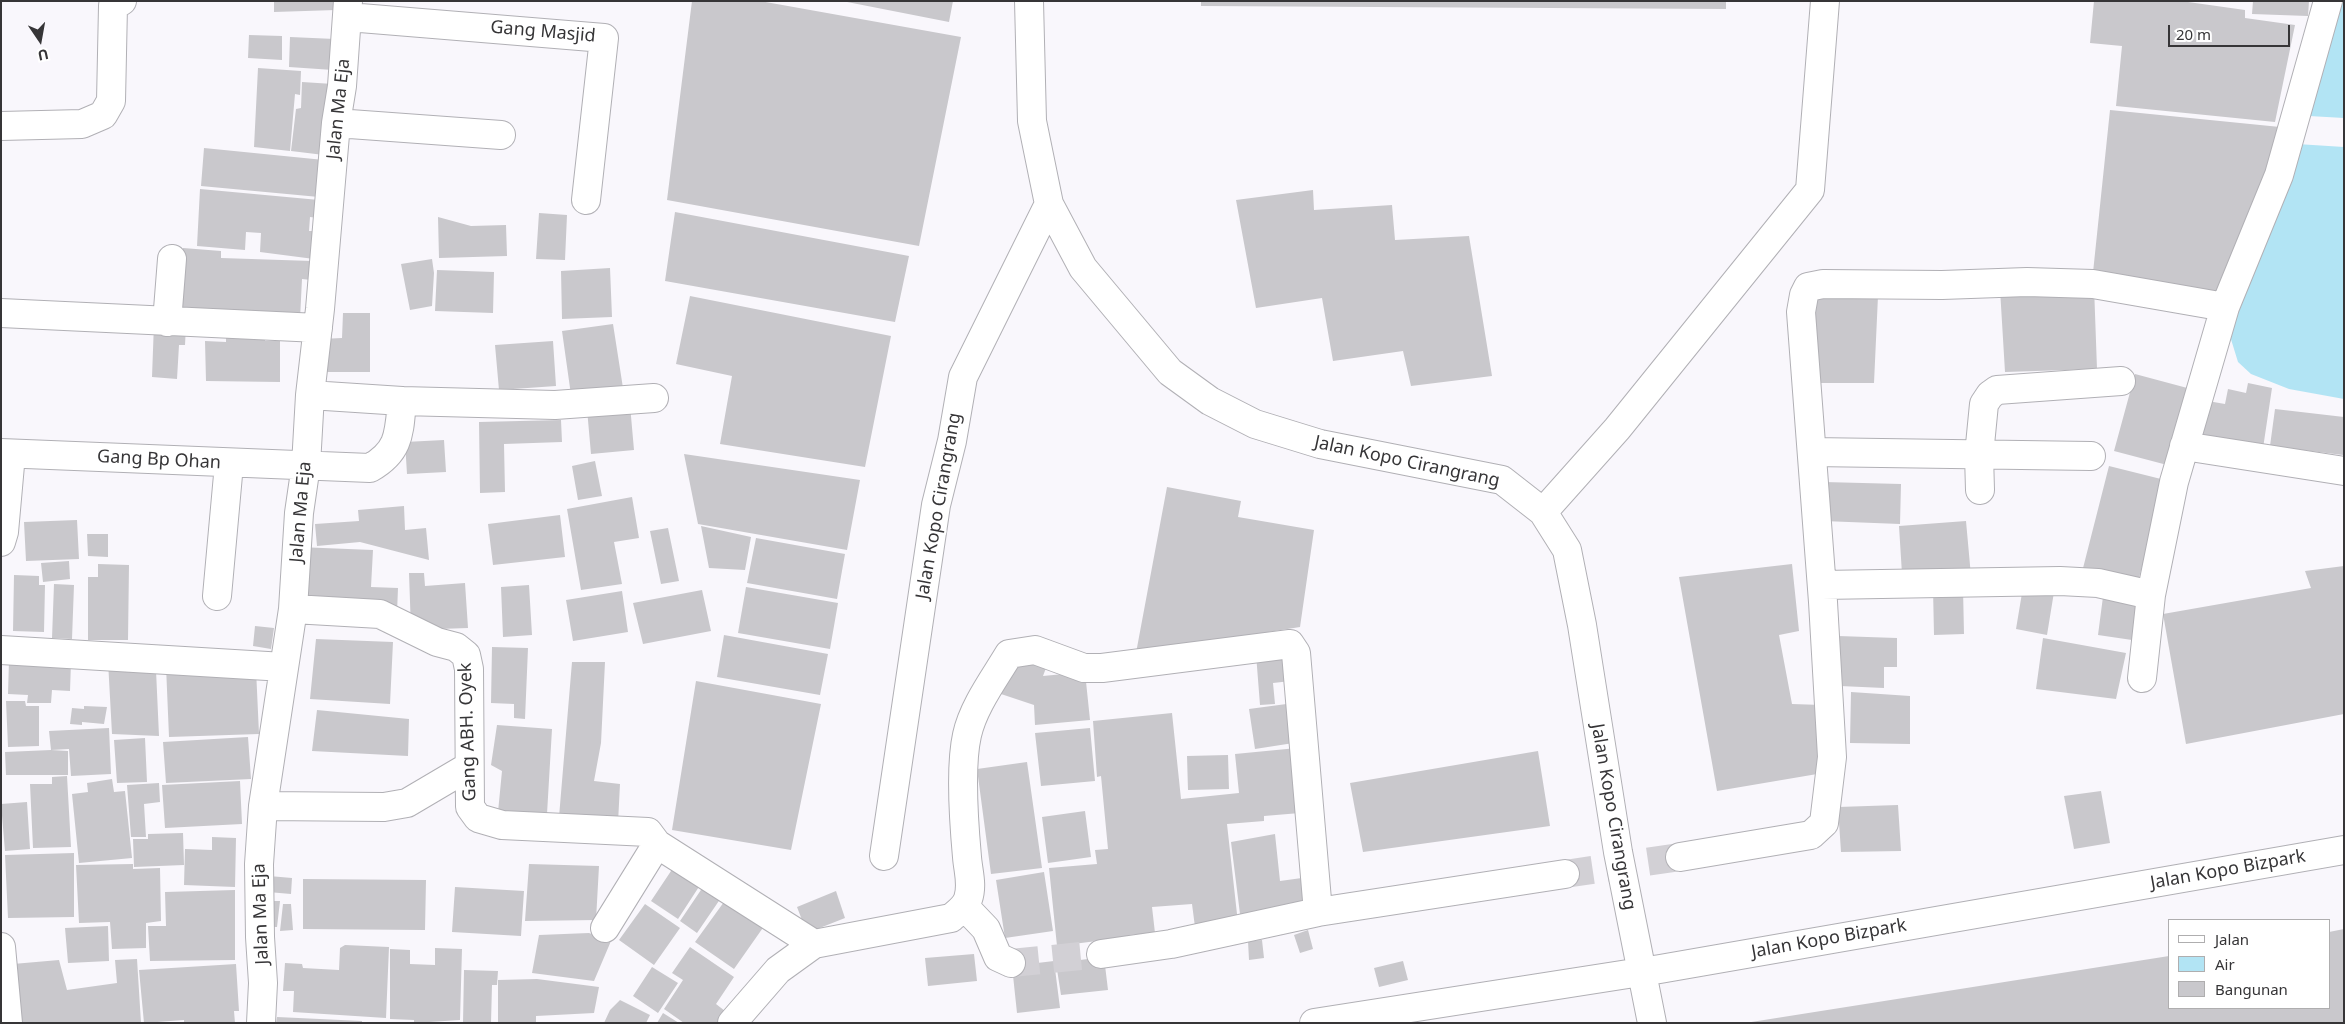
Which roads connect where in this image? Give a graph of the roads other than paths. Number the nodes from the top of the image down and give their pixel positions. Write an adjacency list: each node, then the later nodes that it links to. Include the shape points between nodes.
1 (122, 1): 7 (street, via 113,6 111,101 103,115 82,124)
2 (1029, 1): 10 (street, Jalan Kopo Cirangrang, via 1032,120)
3 (1825, 1): 29 (street, via 1810,190 1617,429)
4 (2328, 1): 12 (street, via 2279,175)
5 (348, 9): 6 (street, Jalan Ma Eja); 9 (street, Gang Masjid, via 604,38)
6 (336, 123): 8 (street); 15 (street, Jalan Ma Eja)
7 (1, 126)
8 (501, 135)
9 (586, 200)
10 (1049, 204): 29 (street, Jalan Kopo Cirangrang, via 1083,268 1170,372 1210,401 1255,424 1320,444 1502,480); 42 (street, Jalan Kopo Cirangrang, via 963,377 936,505)
11 (172, 259): 14 (street)
12 (2225, 308): 20 (street); 21 (street, via 2085,283 1823,284 1808,287 1801,312)
13 (1, 313): 14 (street)
14 (167, 322): 15 (street)
15 (318, 328): 17 (street, Jalan Ma Eja)
16 (2121, 381): 23 (street, via 1998,390 1984,404)
17 (310, 395): 19 (street); 26 (street, Jalan Ma Eja)
18 (654, 398): 19 (street, via 555,405)
19 (402, 401): 26 (street, Gang Bp Ohan, via 398,439 384,460 370,468)
20 (2184, 446): 27 (street); 32 (street)
21 (1812, 452): 23 (street); 31 (street)
22 (6, 453): 25 (street, Gang Bp Ohan); 30 (street)
23 (1979, 455): 24 (street); 28 (street)
24 (2091, 456)
25 (229, 464): 26 (street, Gang Bp Ohan); 33 (street)
26 (306, 465): 34 (street, Jalan Ma Eja, via 299,512)
27 (2344, 471)
28 (1980, 490)
29 (1543, 512): 52 (street, Jalan Kopo Cirangrang, via 1567,550 1569,559)
30 (1, 542)
31 (1822, 585): 32 (street, via 2060,581 2098,583); 43 (street, via 1832,757 1824,823 1811,835)
32 (2151, 595): 37 (street)
33 (216, 596)
34 (293, 609): 36 (street, Jalan Ma Eja); 38 (street, Gang ABH. Oyek, via 380,614 437,642 456,647 466,655 469,669)
35 (1, 650): 36 (street)
36 (284, 668): 39 (street, Jalan Ma Eja)
37 (2142, 678)
38 (468, 767): 39 (street, via 406,803 384,808); 40 (street, Gang ABH. Oyek, via 470,807 478,818 502,825)
39 (262, 806): 54 (street, Jalan Ma Eja, via 259,864 264,983)
40 (653, 838): 47 (street); 48 (street)
41 (2344, 850): 52 (street, Jalan Kopo Bizpark)
42 (884, 856)
43 (1680, 857)
44 (1565, 874): 45 (street)
45 (1318, 912): 46 (street, via 1296,653 1290,644 1285,644 1102,668 1084,668 1035,650 1009,654 967,734 964,753 965,822 970,880 969,897); 50 (street, via 1172,944)
46 (958, 913): 48 (street); 51 (street, via 986,929 998,957)
47 (605, 928)
48 (814, 944): 55 (street, via 778,970)
49 (1, 948): 53 (street)
50 (1101, 954)
51 (1011, 963)
52 (1641, 972): 56 (street, Jalan Kopo Bizpark); 57 (street, Jalan Kopo Cirangrang)
53 (8, 1023)
54 (261, 1023)
55 (732, 1023)
56 (1314, 1023)
57 (1652, 1023)

